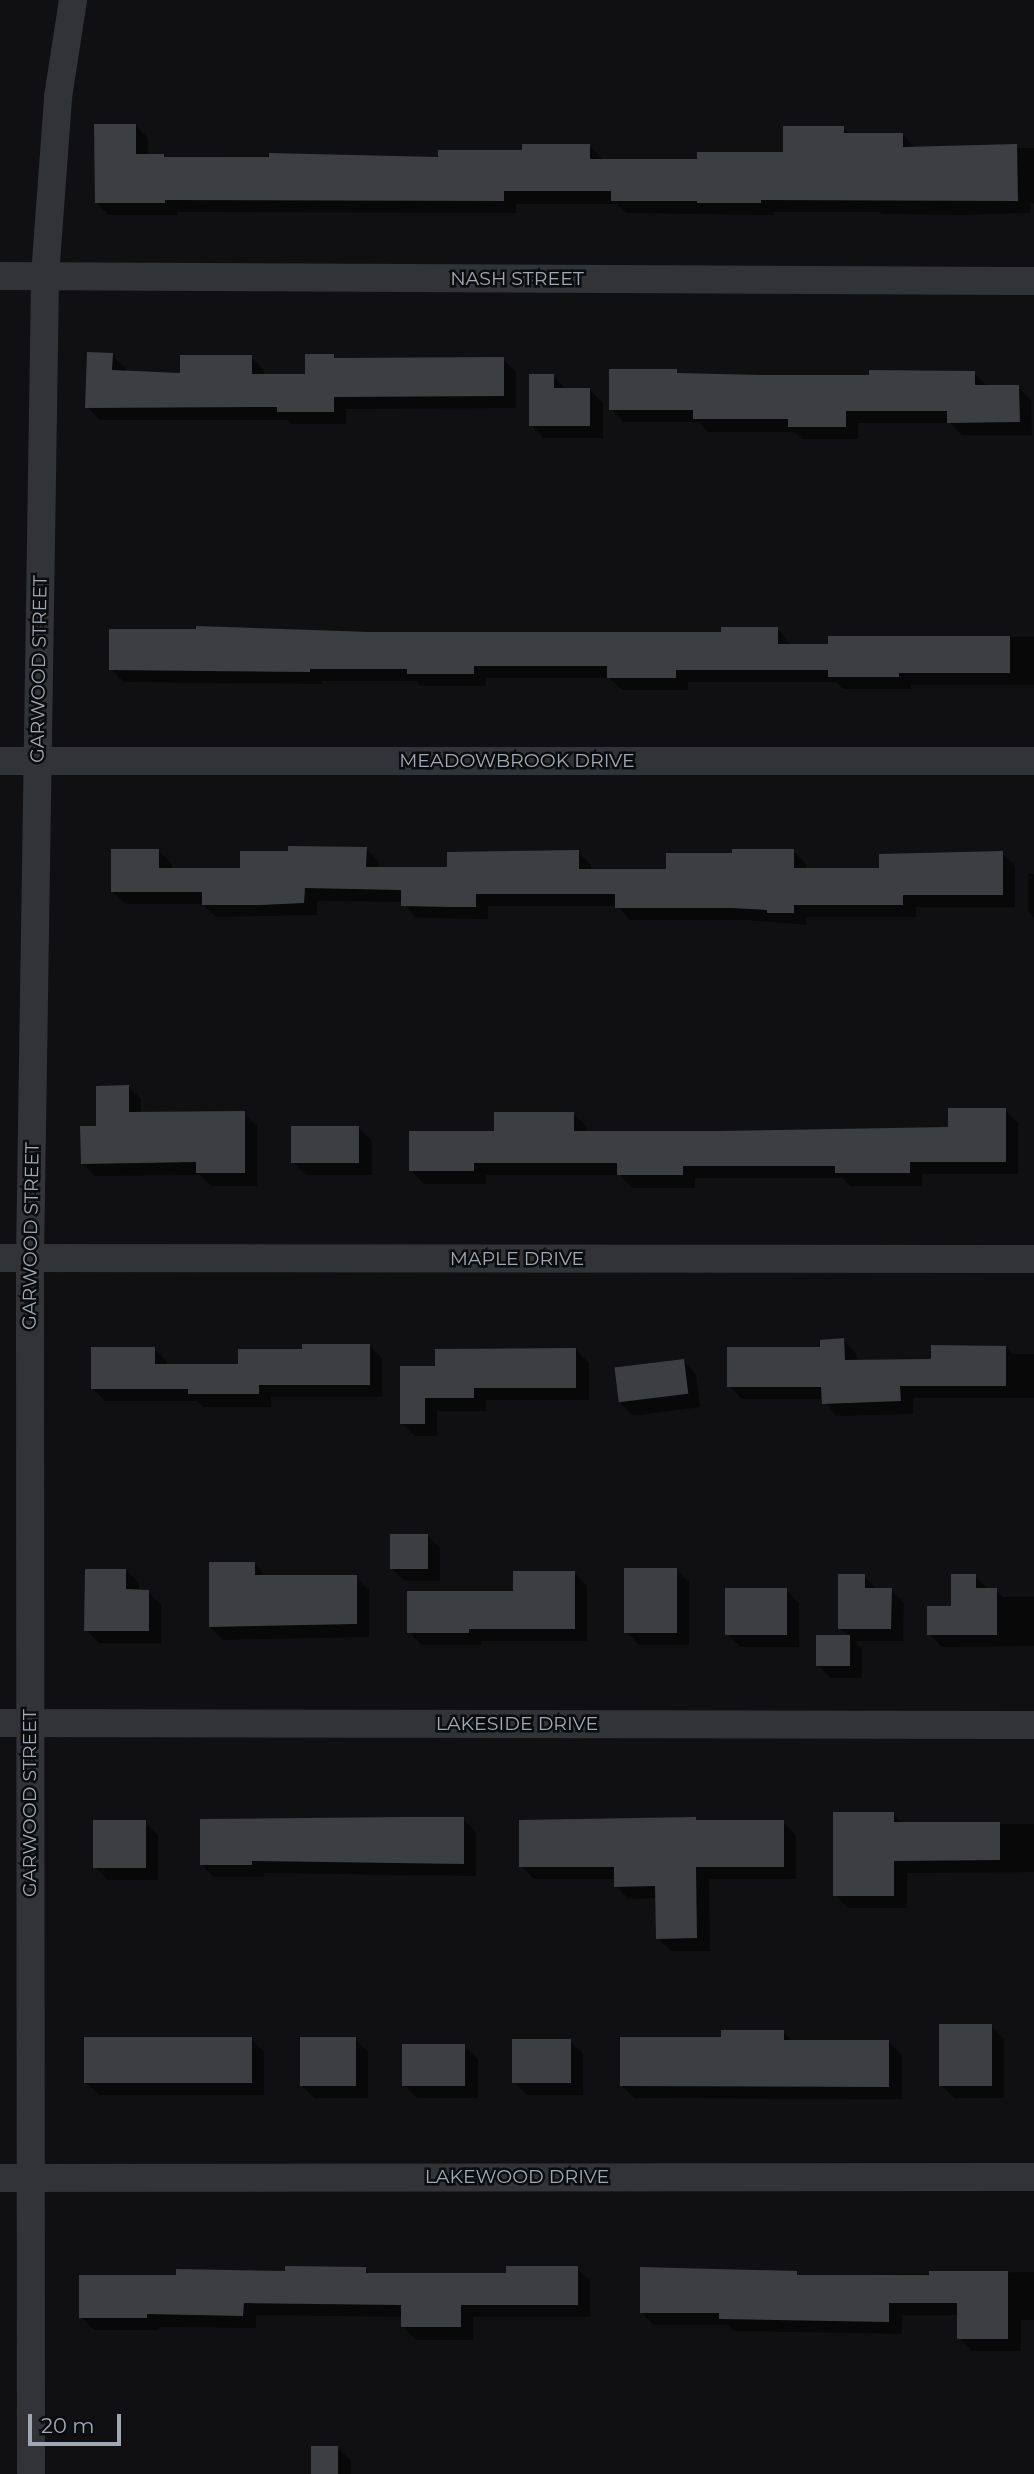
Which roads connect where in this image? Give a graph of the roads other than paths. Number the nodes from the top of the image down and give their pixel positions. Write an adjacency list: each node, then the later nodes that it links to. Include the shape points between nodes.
1 (73, 0): 3 (street, GARWOOD STREET, via 58,97)
2 (0, 276): 3 (street, NASH STREET)
3 (45, 276): 4 (street, NASH STREET); 6 (street, GARWOOD STREET)
4 (1034, 281)
5 (0, 761): 6 (street, MEADOWBROOK DRIVE)
6 (38, 761): 7 (street, MEADOWBROOK DRIVE); 9 (street, GARWOOD STREET)
7 (1034, 761)
8 (0, 1258): 9 (street, MAPLE DRIVE)
9 (30, 1258): 10 (street, MAPLE DRIVE); 12 (street, GARWOOD STREET)
10 (1034, 1259)
11 (0, 1723): 12 (street, LAKESIDE DRIVE)
12 (30, 1723): 13 (street, LAKESIDE DRIVE); 16 (street, GARWOOD STREET)
13 (1034, 1725)
14 (1034, 2177): 16 (street, LAKEWOOD DRIVE)
15 (0, 2178): 16 (street, LAKEWOOD DRIVE)
16 (30, 2178): 17 (street, GARWOOD STREET)
17 (31, 2474)

